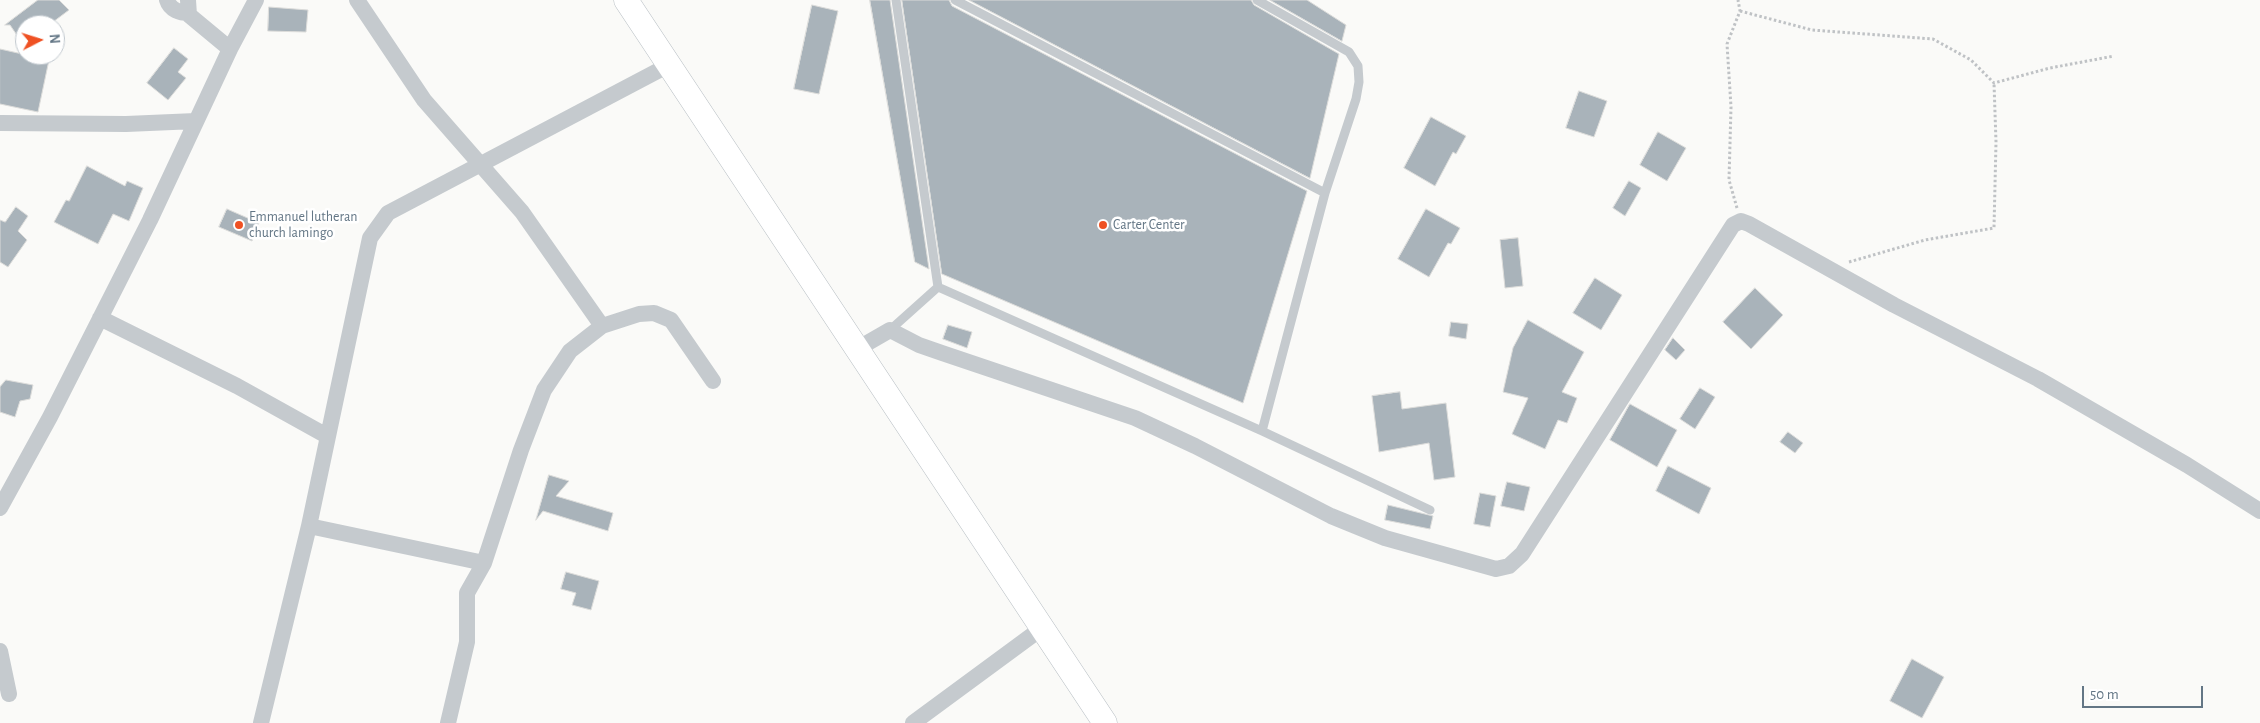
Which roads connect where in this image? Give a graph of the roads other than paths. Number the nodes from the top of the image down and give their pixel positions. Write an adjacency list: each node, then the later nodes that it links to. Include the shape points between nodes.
1 (167, 0): 8 (street, via 178,12)
2 (256, 0): 9 (street)
3 (357, 0): 13 (street, via 424,100)
4 (626, 0): 10 (main road)
5 (896, 0): 15 (lane)
6 (955, 0): 14 (lane)
7 (1257, 0): 14 (lane, via 1349,52 1358,66 1356,99)
8 (188, 7): 9 (street)
9 (230, 50): 11 (street)
10 (669, 65): 13 (street); 19 (main road)
11 (196, 121): 12 (street); 16 (street)
12 (0, 123)
13 (481, 165): 17 (street, via 522,212); 22 (street, via 388,213 370,238)
14 (1325, 193): 21 (lane)
15 (938, 287): 18 (lane); 21 (lane)
16 (100, 318): 22 (street); 23 (street)
17 (602, 326): 20 (street, via 639,314 654,313 671,320); 27 (street, via 570,351 544,390)
18 (890, 330): 19 (street); 25 (street, via 942,354 1135,418 1362,529 1496,569 1508,566 1522,554 1733,225 1741,221 2038,379)
19 (857, 349): 28 (main road)
20 (713, 382)
21 (1262, 431): 24 (lane)
22 (327, 436): 26 (street)
23 (0, 508)
24 (1430, 510)
25 (2260, 511)
26 (309, 526): 27 (street); 31 (street)
27 (484, 563): 32 (street, via 467,593 467,642)
28 (1042, 628): 33 (street); 34 (main road)
29 (0, 651): 30 (street)
30 (9, 694)
31 (261, 723)
32 (448, 723)
33 (913, 723)
34 (1104, 723)

